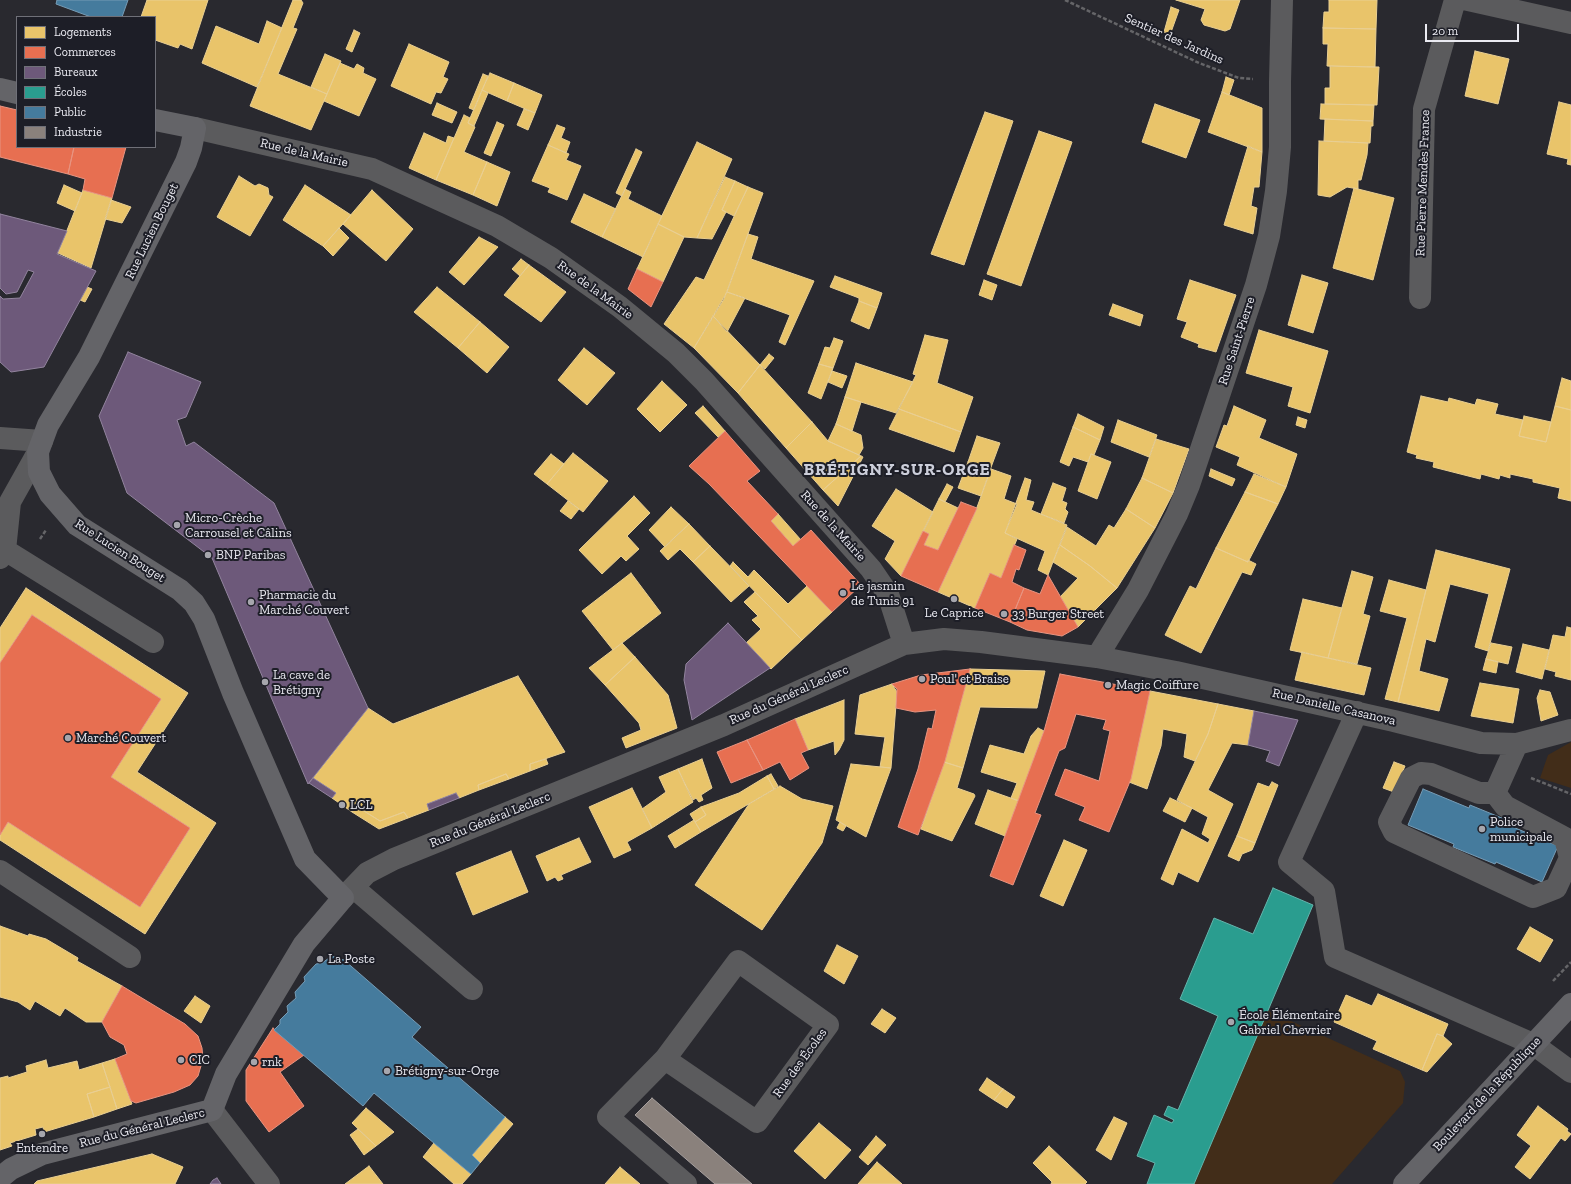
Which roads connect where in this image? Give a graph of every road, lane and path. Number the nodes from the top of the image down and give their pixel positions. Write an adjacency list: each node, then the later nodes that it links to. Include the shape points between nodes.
1 (1065, 0): 6 (path, Sentier des Jardins, via 1199,63 1240,78)
2 (1282, 0): 6 (street, Rue Saint-Pierre)
3 (1455, 0): 11 (street, Rue Pierre Mendès France, via 1424,109)
4 (1468, 0): 5 (street)
5 (1571, 23)
6 (1280, 82): 19 (street, Rue Saint-Pierre, via 1280,147 1276,191 1269,236 1256,285 1183,499 1138,590)
7 (0, 89): 8 (main road)
8 (16, 93)
9 (156, 120): 10 (main road, Rue de la Mairie)
10 (195, 128): 13 (main road, Rue Lucien Bouget, via 192,148 183,169 89,357 48,425); 18 (street, Rue de la Mairie, via 372,169 497,226 550,258 620,307 676,353 704,381 870,569 888,594)
11 (1420, 298)
12 (0, 438): 13 (street)
13 (40, 447): 14 (main road, Rue Lucien Bouget, via 39,472 50,494); 15 (street, via 10,502)
14 (63, 510): 16 (path, via 45,531); 27 (main road, Rue Lucien Bouget, via 77,525 180,590 194,603 204,619 305,859)
15 (3, 554): 16 (street)
16 (25, 562): 17 (street)
17 (153, 642)
18 (904, 644): 19 (street, Rue du Général Leclerc, via 944,639); 27 (street, Rue du Général Leclerc, via 724,725 394,859 367,873)
19 (1097, 657): 20 (street, Rue Danielle Casanova)
20 (1357, 712): 22 (street, Rue Danielle Casanova, via 1481,743); 31 (street, via 1289,862 1324,891 1335,957)
21 (1571, 730): 22 (street, Rue Danielle Casanova)
22 (1517, 744): 23 (street)
23 (1506, 768): 24 (street); 25 (path)
24 (1495, 793): 24 (street, via 1505,806 1565,838 1570,858 1556,888 1532,897 1394,832 1390,822 1411,778 1421,773 1431,774 1479,793)
25 (1571, 794)
26 (0, 871): 28 (street)
27 (349, 893): 29 (street); 34 (main road, Rue du Général Leclerc, via 304,944 226,1074)
28 (130, 957)
29 (472, 989)
30 (1571, 1004): 31 (main road, Boulevard de la République)
31 (1533, 1044): 33 (street); 38 (main road, Boulevard de la République)
32 (664, 1059): 32 (street, Rue des Écoles, via 738,961 828,1025 757,1122); 37 (street, Rue des Écoles, via 608,1117)
33 (1571, 1072)
34 (212, 1110): 35 (main road, Rue du Général Leclerc, via 42,1154 11,1169); 36 (street)
35 (0, 1178)
36 (269, 1184)
37 (686, 1184)
38 (1404, 1184)

